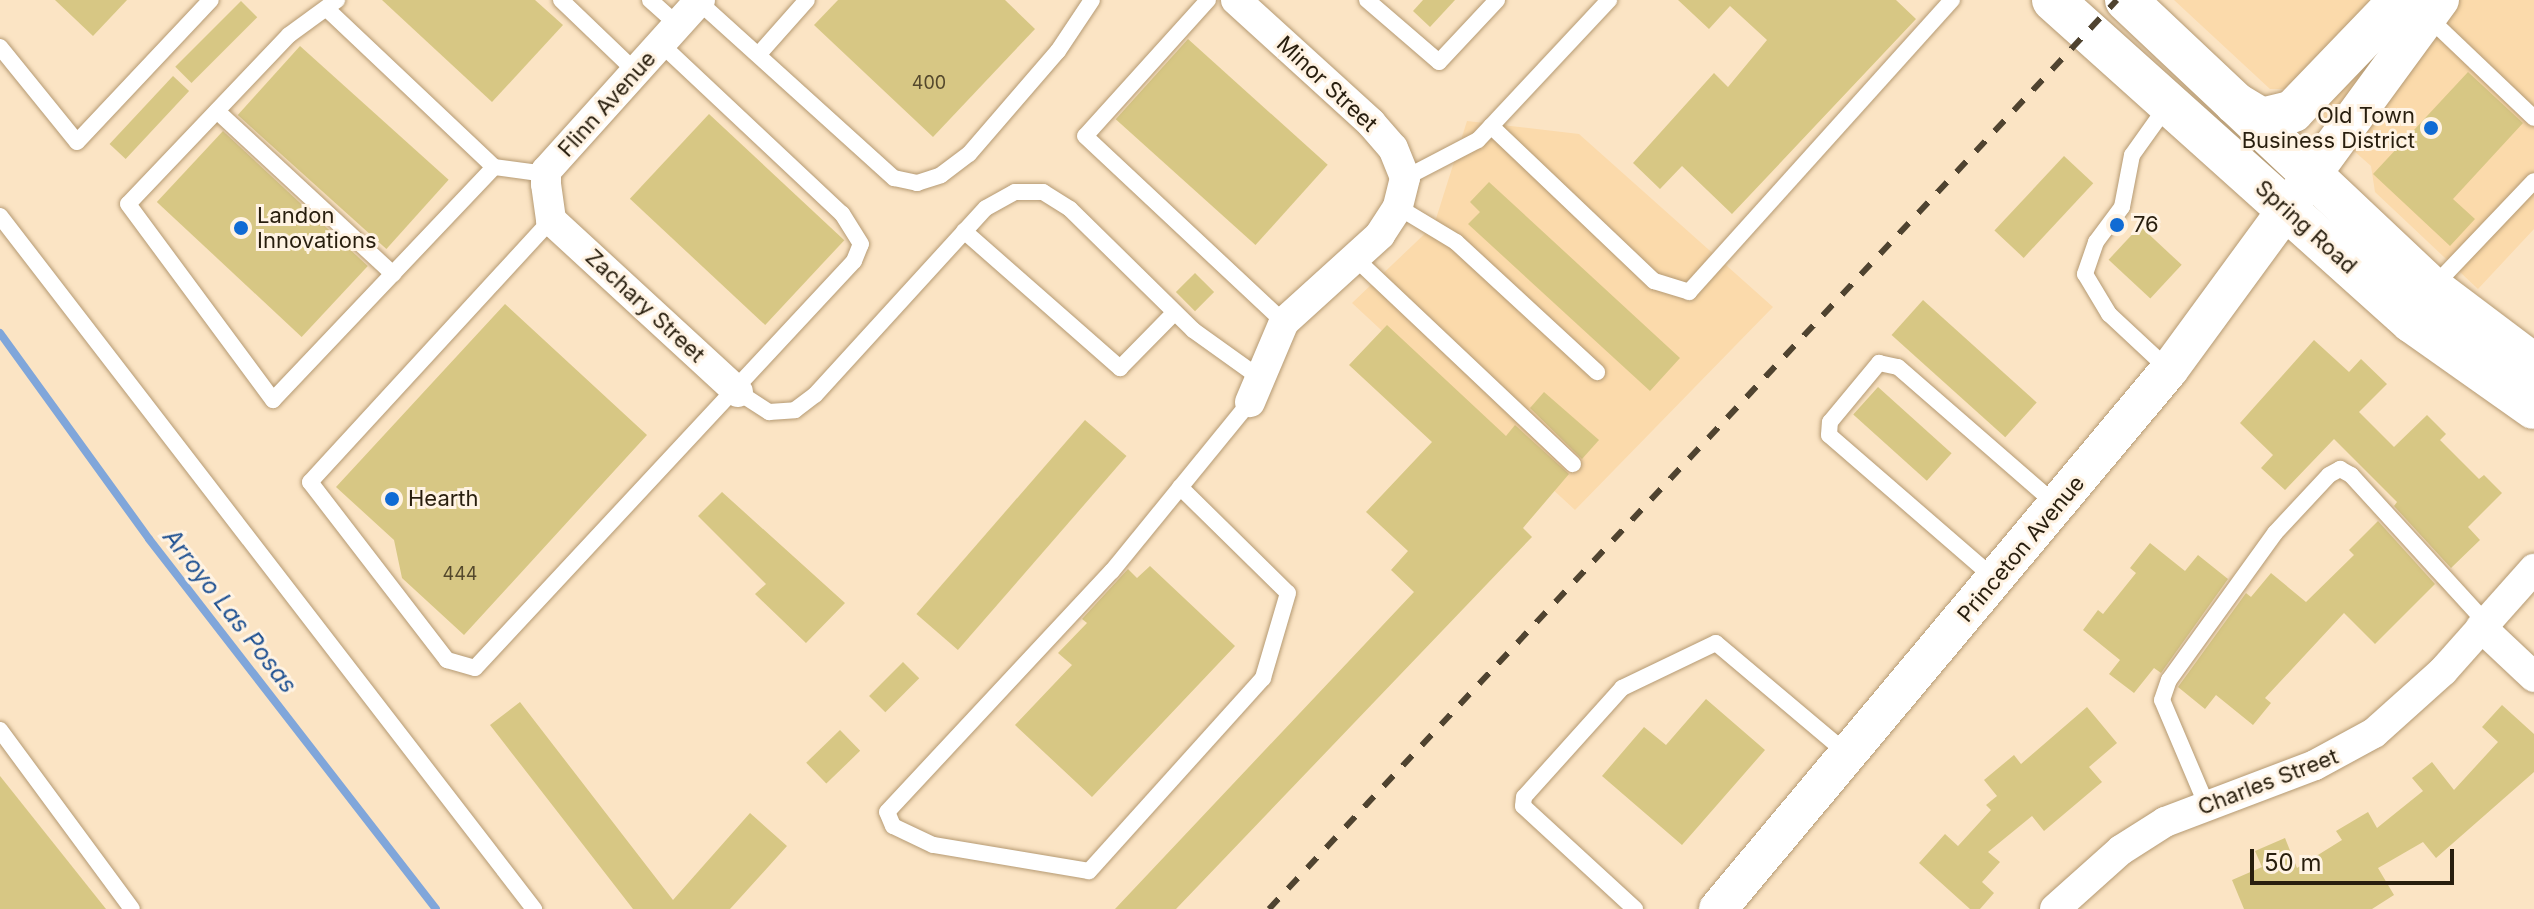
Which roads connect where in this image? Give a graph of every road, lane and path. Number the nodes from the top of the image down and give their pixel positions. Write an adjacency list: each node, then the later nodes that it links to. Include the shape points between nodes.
1 (211, 0): 18 (lane, via 77,142)
2 (561, 0): 20 (lane)
3 (650, 0): 17 (lane)
4 (807, 0): 19 (lane)
5 (1092, 0): 19 (lane, via 1058,51 969,154 941,175 917,183 894,178)
6 (1208, 0): 38 (lane, via 1085,136)
7 (1236, 0): 29 (street, Minor Street, via 1393,148)
8 (1367, 0): 9 (lane, via 1439,62)
9 (1497, 0)
10 (1609, 0): 25 (lane)
11 (1952, 0): 25 (lane, via 1689,292 1654,281)
12 (2053, 0): 22 (main road, Spring Road)
13 (2126, 0): 21 (main road, Spring Road)
14 (700, 1): 17 (street, Flinn Avenue); 19 (lane)
15 (333, 5): 23 (lane, via 289,35); 26 (lane)
16 (2422, 5): 21 (main road, via 2293,111 2262,119); 24 (lane); 30 (street, Princeton Avenue)
17 (669, 34): 20 (street, Flinn Avenue); 43 (lane, via 842,214 861,244 854,261)
18 (0, 47)
19 (759, 54)
20 (636, 72): 27 (street, Flinn Avenue)
21 (2220, 90): 30 (main road, Spring Road)
22 (2167, 106): 30 (main road, Spring Road); 40 (lane, via 2132,155 2122,207 2096,242 2085,274 2109,314)
23 (217, 111): 35 (lane); 35 (lane, via 128,204 273,400)
24 (2534, 118)
25 (1491, 126): 29 (lane)
26 (494, 167): 27 (lane); 35 (lane)
27 (546, 174): 32 (street, Flinn Avenue)
28 (2534, 181): 36 (lane)
29 (1402, 193): 34 (street, via 1380,235); 41 (lane)
30 (2299, 194): 36 (main road, Spring Road); 40 (street, Princeton Avenue); 44 (main road, Spring Road, via 2412,322)
31 (0, 216): 56 (lane)
32 (551, 220): 43 (street, Zachary Street); 43 (lane, via 310,482 447,660 475,668)
33 (964, 231): 37 (lane, via 986,208 1015,192 1043,192 1070,209); 37 (lane, via 1120,368); 43 (lane, via 815,395 795,410 769,412)
34 (1355, 258): 38 (street); 45 (lane)
35 (393, 274)
36 (2432, 288): 39 (main road, Spring Road)
37 (1175, 312): 42 (lane)
38 (1284, 322): 42 (street)
39 (2534, 365)
40 (2169, 370): 47 (street, Princeton Avenue)
41 (1597, 372)
42 (1255, 390): 46 (lane)
43 (736, 391)
44 (2534, 408)
45 (1573, 464)
46 (1180, 487): 46 (lane, via 1112,571 887,812 893,826 933,845 1089,871 1263,678 1288,593)
47 (2057, 505): 49 (street, Princeton Avenue); 49 (lane, via 1898,367 1879,363 1830,422 1829,435)
48 (2534, 569): 50 (street, Charles Street)
49 (1995, 579): 53 (street, Princeton Avenue)
50 (2483, 625): 51 (street); 54 (street, Charles Street, via 2443,671 2374,733 2315,765); 54 (lane, via 2351,475 2340,469 2275,533 2169,680 2162,700)
51 (2534, 677)
52 (0, 730): 55 (lane)
53 (1849, 755): 57 (lane, via 1716,643 1622,688 1524,797 1523,806); 58 (street, Princeton Avenue)
54 (2207, 806): 59 (street, Charles Street, via 2165,822 2121,850)
55 (132, 909)
56 (534, 909)
57 (1635, 909)
58 (1718, 909)
59 (2055, 909)

